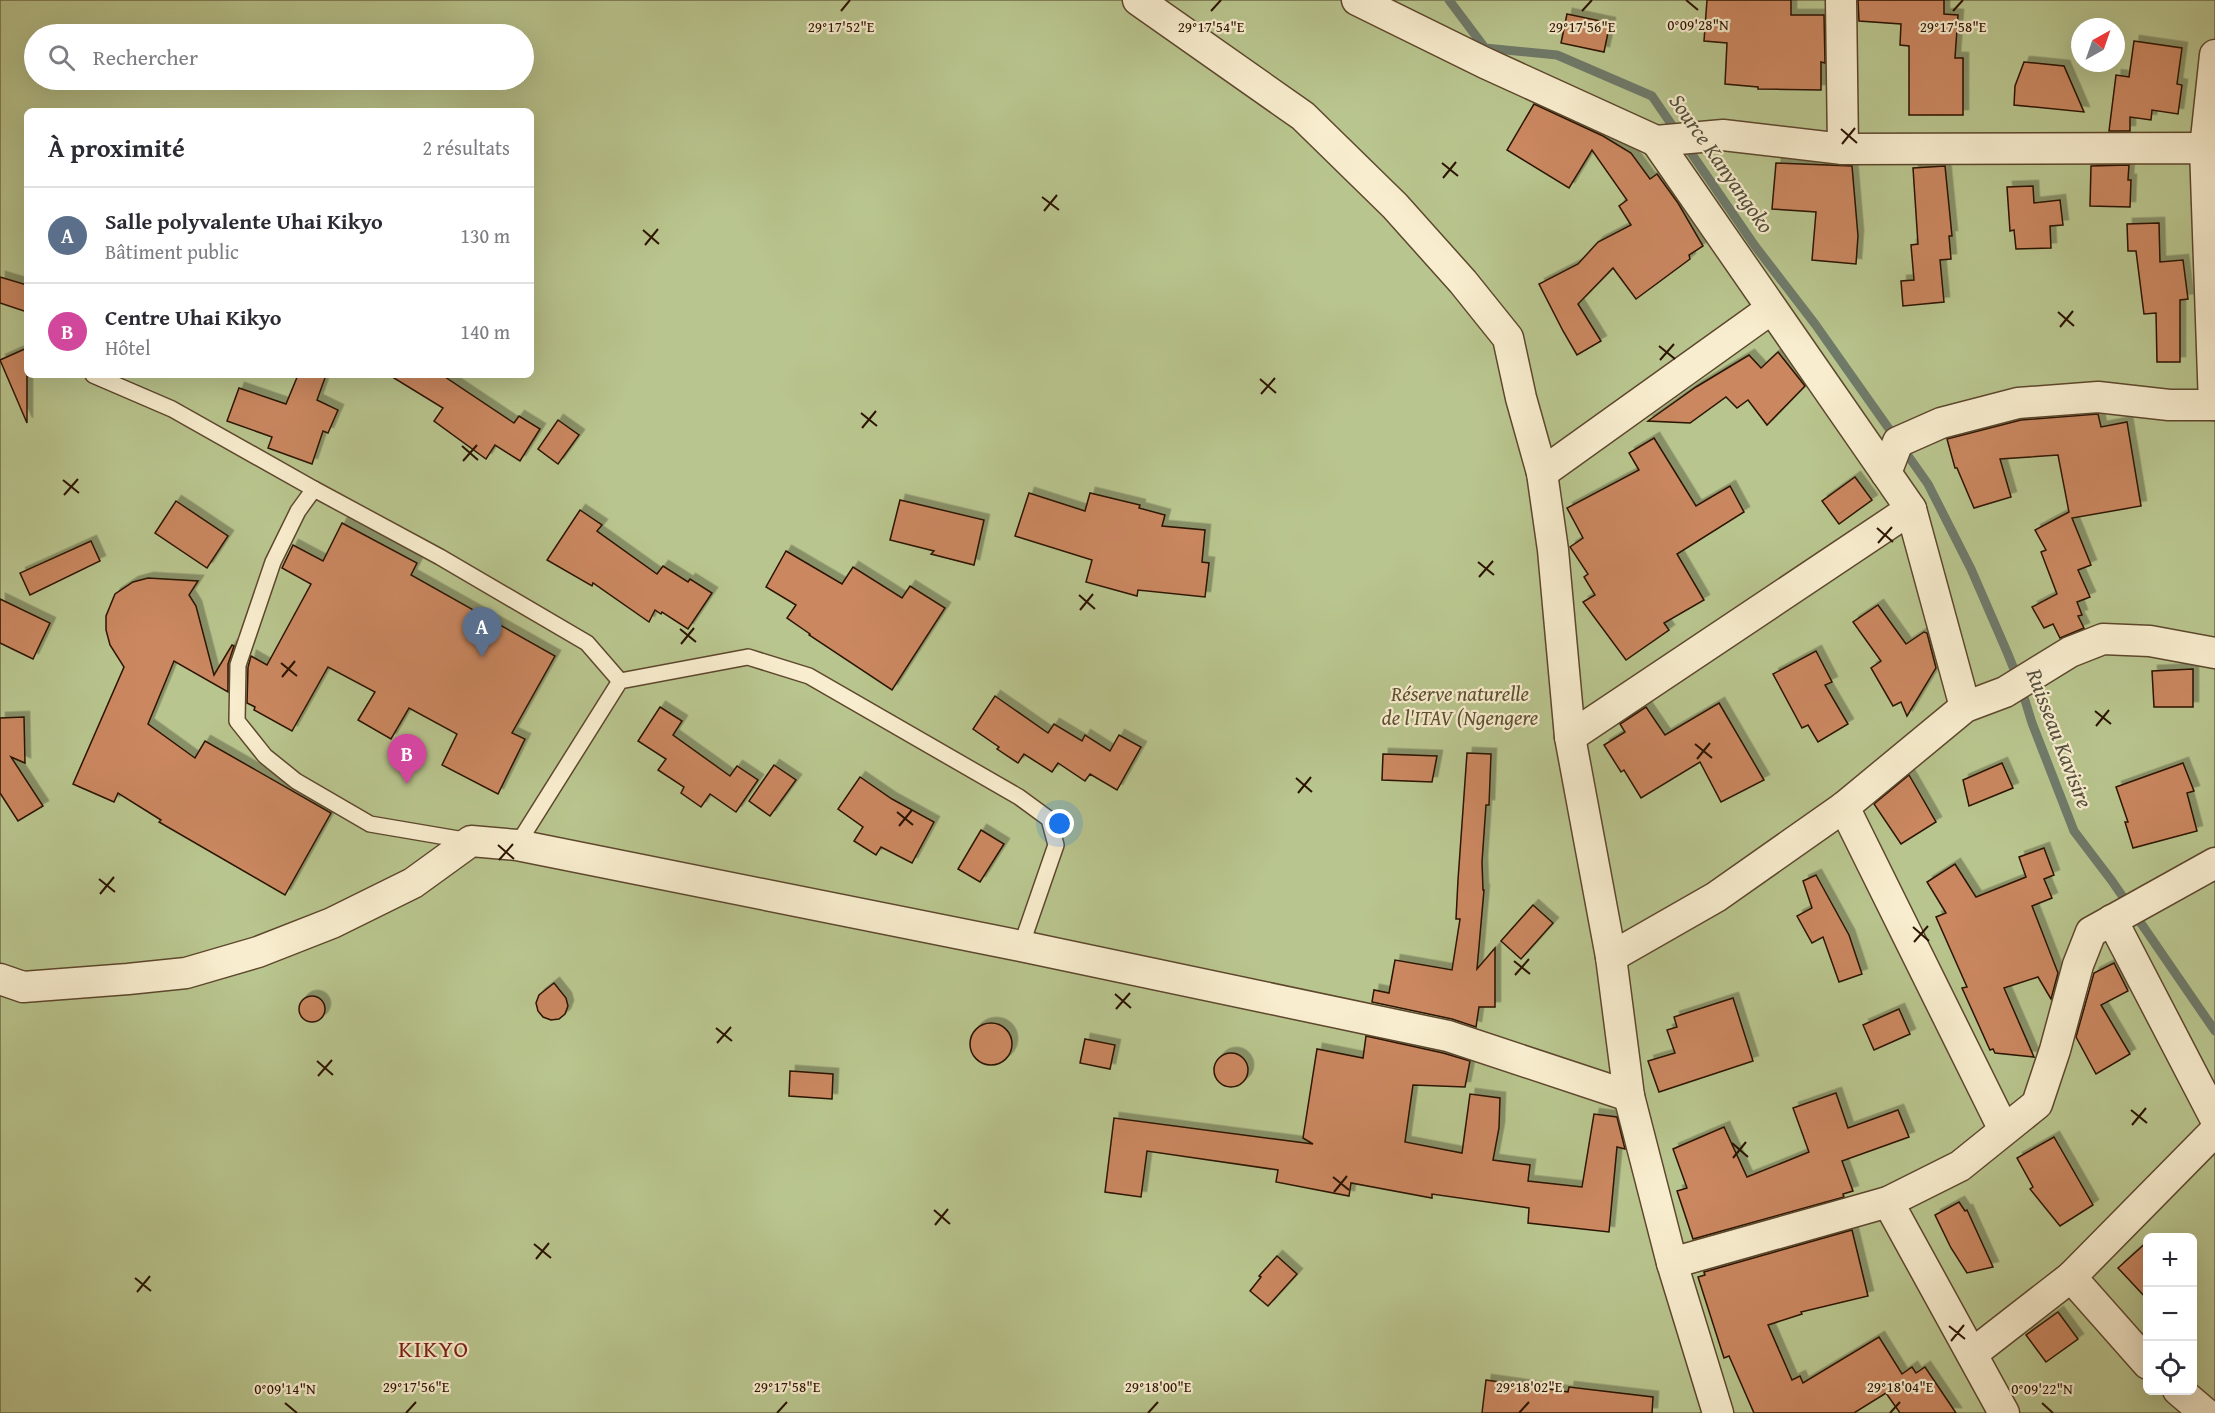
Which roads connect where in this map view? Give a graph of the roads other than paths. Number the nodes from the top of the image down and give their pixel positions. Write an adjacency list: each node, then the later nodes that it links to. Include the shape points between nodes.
1 (1138, 0): 11 (street, via 1303,116 1395,206 1463,282 1508,338)
2 (1357, 0): 5 (street)
3 (1841, 0): 6 (street)
4 (2215, 55): 7 (street)
5 (1656, 141): 6 (street, via 1722,135); 8 (street)
6 (1843, 149): 7 (street)
7 (2210, 149): 10 (street)
8 (1771, 309): 11 (street); 12 (street)
9 (100, 378): 13 (lane, via 172,409)
10 (2215, 405): 12 (street, via 2169,405 2098,397 2018,403 1941,423 1898,442)
11 (1542, 473): 18 (street, via 1553,550)
12 (1886, 473): 14 (street)
13 (314, 489): 16 (lane, via 422,546 587,643); 20 (lane, via 298,511 273,562 238,665 237,721 265,756 296,781 370,824)
14 (1911, 509): 17 (street); 18 (street)
15 (2215, 653): 17 (street, via 2150,641 2103,639 2070,652 2005,692)
16 (620, 681): 21 (lane); 24 (lane, via 748,657 809,676 1019,797 1049,819 1056,845)
17 (1965, 707): 19 (street)
18 (1569, 737): 25 (street)
19 (1844, 807): 25 (street, via 1716,897); 29 (street)
20 (471, 841): 21 (street); 26 (street, via 413,883 332,923 258,952 186,973 23,987)
21 (518, 845): 24 (street)
22 (2215, 862): 23 (street)
23 (2112, 920): 28 (street); 29 (street, via 2091,932 2037,1104)
24 (1021, 946): 27 (street, via 1448,1036)
25 (1611, 957): 27 (street)
26 (0, 979)
27 (1629, 1096): 32 (street)
28 (2215, 1118)
29 (2004, 1130): 31 (street, via 1960,1166)
30 (2215, 1131): 33 (street)
31 (1888, 1202): 32 (street); 34 (street)
32 (1672, 1263): 37 (street)
33 (2071, 1276): 34 (street); 35 (street)
34 (1972, 1354): 38 (street)
35 (2143, 1358)
36 (2184, 1395): 39 (street)
37 (1718, 1413)
38 (2004, 1413)
39 (2205, 1413)

